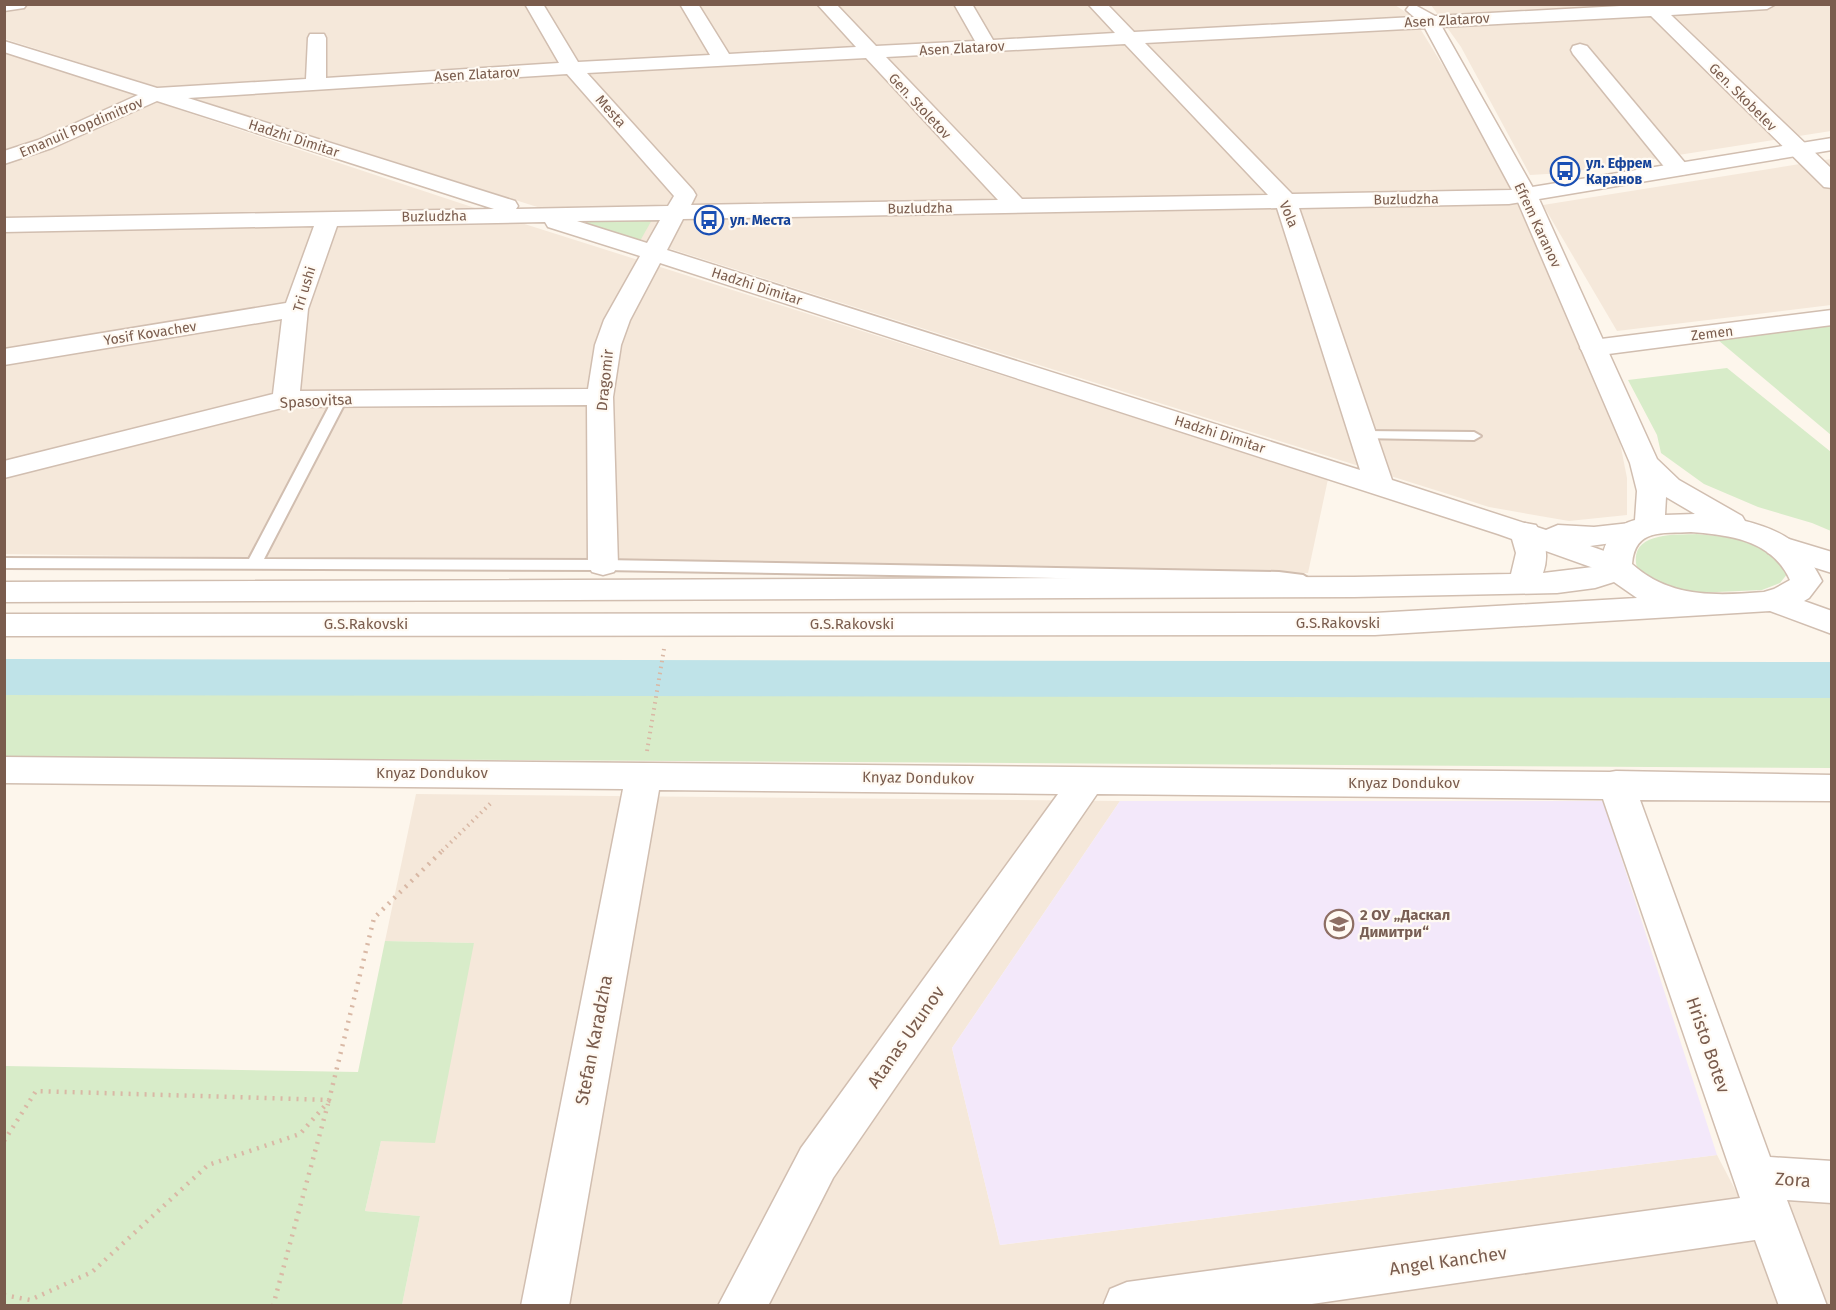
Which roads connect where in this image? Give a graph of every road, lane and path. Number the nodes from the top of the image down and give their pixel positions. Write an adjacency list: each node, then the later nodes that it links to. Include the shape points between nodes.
1 (18, 4): 9 (street)
2 (534, 4): 21 (street, Mesta)
3 (689, 4): 20 (street)
4 (826, 4): 19 (street, Gen. Stoletov)
5 (963, 4): 17 (street)
6 (1097, 4): 15 (street, Vola)
7 (1406, 4): 12 (street, Efrem Karanov)
8 (1767, 4): 10 (street, Asen Zlatarov)
9 (4, 6)
10 (1656, 10): 12 (street, Asen Zlatarov); 25 (street, Gen. Skobelev)
11 (1253, 11): 13 (street)
12 (1430, 21): 13 (street, Asen Zlatarov); 29 (street, Efrem Karanov)
13 (1274, 30): 15 (street, Asen Zlatarov)
14 (317, 38): 22 (street)
15 (1129, 38): 17 (street, Asen Zlatarov); 30 (street, Vola)
16 (4, 46): 23 (street, Hadzhi Dimitar)
17 (988, 47): 19 (street, Asen Zlatarov)
18 (1580, 50): 27 (street)
19 (870, 52): 20 (street, Asen Zlatarov); 31 (street, Gen. Stoletov)
20 (723, 60): 21 (street, Asen Zlatarov)
21 (572, 68): 22 (street, Asen Zlatarov); 32 (street, Mesta, via 685,195)
22 (316, 83): 23 (street, Asen Zlatarov)
23 (157, 94): 26 (street, Emanuil Popdimitrov); 33 (street, Hadzhi Dimitar)
24 (1832, 144): 25 (street, Buzludzha)
25 (1797, 150): 27 (street, Buzludzha); 28 (street, Gen. Skobelev)
26 (4, 158)
27 (1678, 169): 29 (street, Buzludzha)
28 (1832, 182)
29 (1526, 195): 30 (street, Buzludzha); 39 (street, Efrem Karanov)
30 (1286, 201): 31 (street, Buzludzha); 44 (street, Vola)
31 (1016, 206): 32 (street, Buzludzha)
32 (676, 212): 33 (street, Buzludzha); 36 (street, Dragomir)
33 (532, 214): 34 (street, Buzludzha); 36 (street, Hadzhi Dimitar)
34 (328, 218): 35 (street, Buzludzha); 37 (street, Tri ushi)
35 (4, 225)
36 (653, 254): 41 (street, Dragomir, via 610,337); 48 (street, Hadzhi Dimitar)
37 (296, 309): 40 (street, Yosif Kovachev); 42 (street, Tri ushi)
38 (1832, 317): 39 (street, Zemen)
39 (1593, 348): 46 (street, Efrem Karanov)
40 (4, 357)
41 (600, 397): 43 (street, Spasovitsa); 56 (street, Dragomir)
42 (286, 399): 43 (street, Spasovitsa); 47 (street, Spasovitsa)
43 (340, 399): 55 (lane)
44 (1363, 435): 45 (lane); 48 (street, Vola)
45 (1474, 436)
46 (1644, 463): 49 (street, via 1652,491); 50 (street, via 1669,486)
47 (4, 470)
48 (1379, 485): 51 (street, Hadzhi Dimitar)
49 (1640, 529): 50 (street, via 1691,523); 51 (street, via 1608,537); 57 (street, via 1616,549)
50 (1744, 529): 52 (street)
51 (1517, 530): 57 (street); 59 (street, via 1533,553)
52 (1779, 546): 54 (street); 58 (street)
53 (4, 563): 55 (lane)
54 (1832, 563)
55 (254, 564): 56 (lane)
56 (603, 565): 60 (lane, via 1279,577)
57 (1618, 568): 59 (street, via 1595,578); 64 (street, via 1654,594)
58 (1814, 583): 62 (street); 63 (street)
59 (1522, 584): 60 (street)
60 (1354, 587): 61 (street)
61 (4, 592)
62 (1774, 601): 64 (street, G.S.Rakovski); 65 (street)
63 (1832, 604)
64 (1700, 605): 66 (street, G.S.Rakovski, via 1375,624)
65 (1832, 623)
66 (4, 625)
67 (664, 650): 68 (path)
68 (646, 758): 70 (street, Knyaz Dondukov); 71 (street, Knyaz Dondukov); 81 (street, Stefan Karadzha)
69 (4, 770): 70 (street, Knyaz Dondukov)
70 (521, 774): 74 (path, via 374,918)
71 (1088, 780): 72 (street, Knyaz Dondukov); 82 (street, Atanas Uzunov, via 817,1163)
72 (1616, 784): 73 (street, Knyaz Dondukov); 77 (street, Hristo Botev)
73 (1832, 788)
74 (329, 1100): 75 (path, via 36,1090); 79 (path, via 300,1134 208,1165 92,1272 30,1300); 80 (path)
75 (4, 1141)
76 (1832, 1182): 77 (street, Zora)
77 (1762, 1197): 78 (street, Angel Kanchev); 84 (street, Hristo Botev)
78 (1314, 1293): 83 (street, Angel Kanchev)
79 (4, 1295)
80 (273, 1305)
81 (545, 1305)
82 (742, 1305)
83 (1127, 1305)
84 (1803, 1305)

